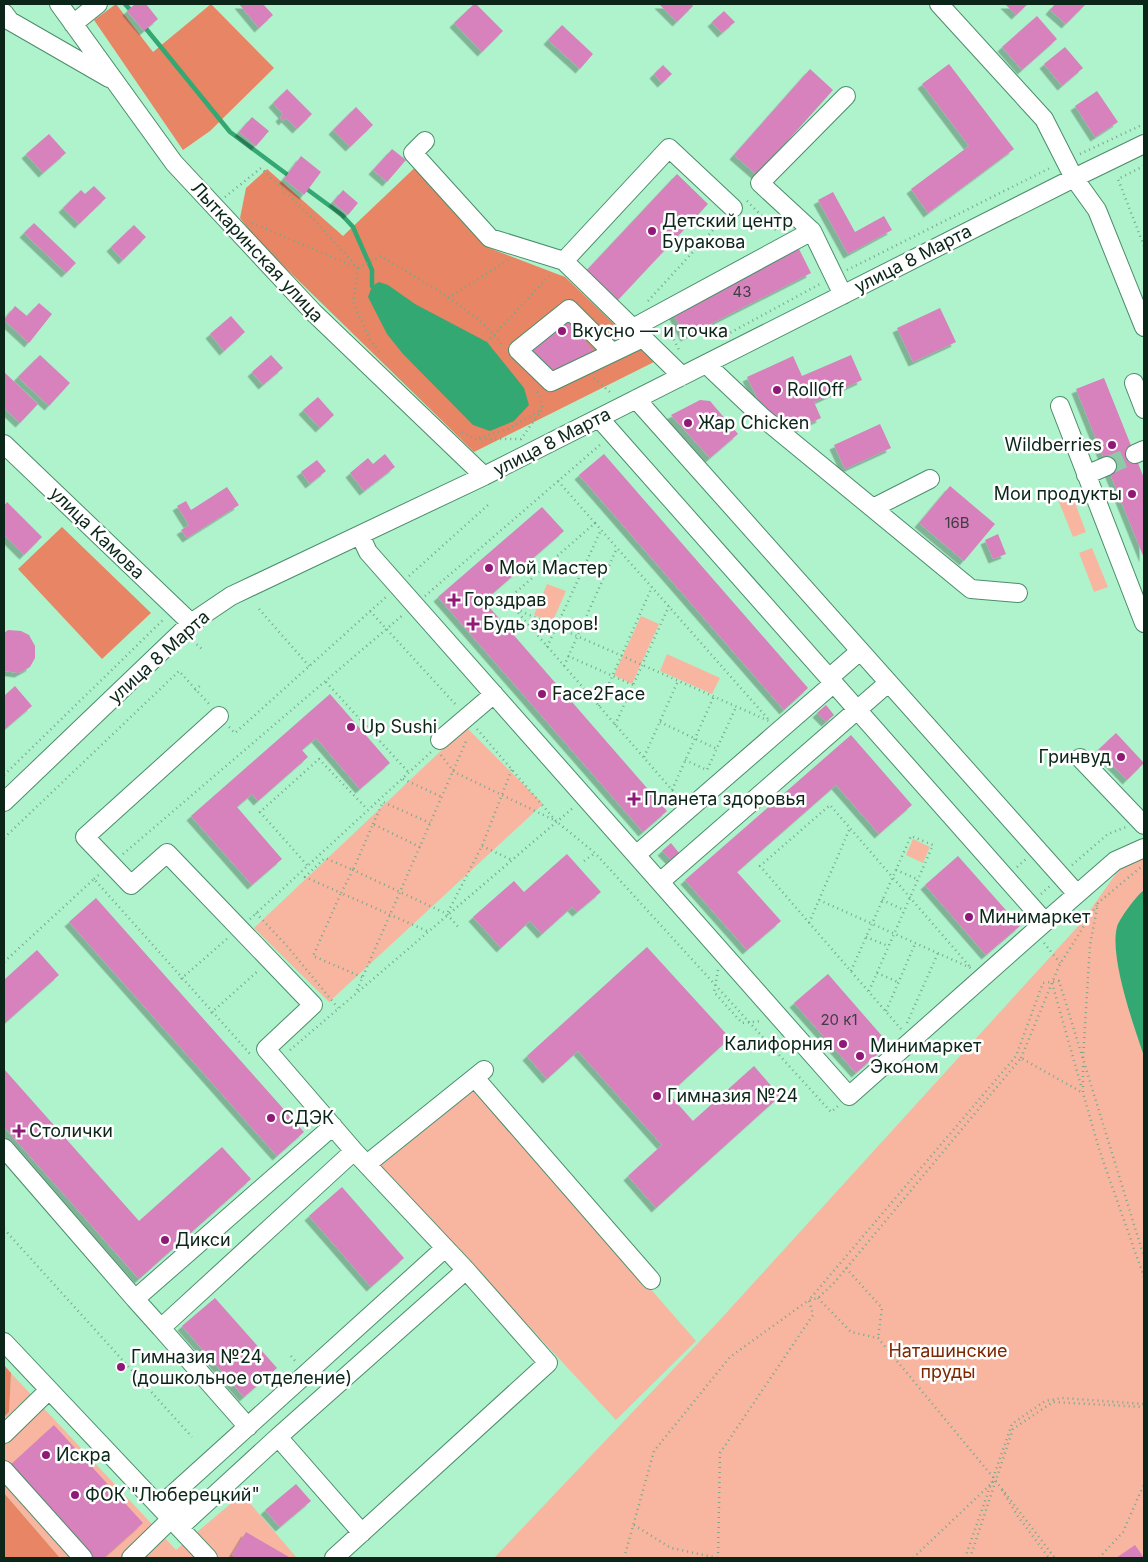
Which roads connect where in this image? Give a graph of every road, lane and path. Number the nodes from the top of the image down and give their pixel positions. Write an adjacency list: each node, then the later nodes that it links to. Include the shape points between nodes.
1 (58, 4): 5 (street, Лыткаринская улица)
2 (98, 4): 5 (street)
3 (939, 4): 11 (street, via 1044,119)
4 (4, 12): 6 (street, via 10,21)
5 (73, 24): 6 (street, Лыткаринская улица)
6 (113, 81): 15 (street, Лыткаринская улица, via 174,164)
7 (846, 96): 17 (street, via 760,183)
8 (1144, 124): 11 (path)
9 (425, 142): 20 (street, via 414,153 490,238)
10 (1144, 144): 13 (street, улица 8 Марта)
11 (1065, 160): 13 (street); 23 (path)
12 (1144, 166): 19 (path, via 1118,179)
13 (1074, 178): 24 (street, улица 8 Марта); 28 (street, via 1097,210)
14 (739, 203): 18 (path); 21 (street, via 669,148); 26 (path)
15 (213, 206): 22 (path, via 261,168); 58 (street, Лыткаринская улица, via 313,312)
16 (249, 222): 22 (path)
17 (812, 230): 18 (street); 23 (street)
18 (789, 243): 27 (street)
19 (1144, 246)
20 (525, 249): 21 (street); 25 (path)
21 (564, 261): 29 (path); 30 (street)
22 (358, 268): 25 (path, via 381,256); 35 (path, via 353,302 370,340)
23 (834, 276): 24 (street); 31 (path)
24 (843, 295): 36 (street, улица 8 Марта)
25 (448, 298): 29 (path)
26 (642, 308)
27 (661, 313): 30 (street); 38 (path, via 683,358)
28 (1144, 327)
29 (494, 333): 32 (path); 34 (path)
30 (638, 333): 33 (street); 38 (street)
31 (725, 335)
32 (486, 342)
33 (611, 352): 37 (street); 37 (street, via 569,309 518,350 551,382)
34 (507, 354)
35 (387, 361)
36 (706, 364): 38 (street, улица 8 Марта); 62 (street, via 762,417)
37 (582, 367): 42 (path)
38 (677, 370): 44 (street, улица 8 Марта)
39 (1134, 383): 47 (street)
40 (620, 389): 42 (path)
41 (537, 390): 46 (path)
42 (611, 393): 43 (path)
43 (603, 397)
44 (636, 399): 48 (street, улица 8 Марта); 82 (street)
45 (1060, 406): 57 (street)
46 (543, 408): 51 (path, via 508,429); 52 (path)
47 (1144, 409)
48 (599, 418): 58 (street, улица 8 Марта); 90 (street)
49 (458, 430): 51 (path)
50 (530, 435): 52 (path)
51 (475, 439): 52 (path)
52 (521, 439): 54 (path)
53 (605, 440): 60 (path)
54 (514, 442)
55 (4, 444): 72 (street, улица Камова)
56 (1107, 466): 57 (street)
57 (1086, 475): 76 (street)
58 (484, 476): 65 (street, улица 8 Марта)
59 (930, 479): 62 (street)
60 (558, 481): 63 (path); 70 (path)
61 (488, 505): 67 (path)
62 (873, 508): 69 (street, via 971,589)
63 (596, 523): 64 (path); 73 (path, via 507,600)
64 (601, 529): 66 (path); 78 (path)
65 (360, 535): 67 (street, via 368,552); 77 (street, улица 8 Марта, via 231,596)
66 (617, 548): 68 (path); 80 (path)
67 (398, 586): 70 (street); 75 (path)
68 (652, 587): 71 (path); 84 (path)
69 (1018, 593)
70 (415, 604): 79 (path); 96 (street)
71 (669, 606): 85 (path); 99 (path, via 770,721)
72 (176, 608): 77 (street, улица Камова); 114 (path)
73 (514, 608): 78 (path); 81 (path)
74 (259, 609): 86 (path)
75 (370, 612): 79 (path); 86 (path)
76 (1143, 614)
77 (191, 623): 120 (street, улица 8 Марта)
78 (556, 627): 80 (path); 81 (path)
79 (386, 629): 91 (path); 102 (path)
80 (577, 636): 83 (path); 84 (path)
81 (548, 646): 87 (path)
82 (860, 651): 90 (street); 92 (street)
83 (568, 656): 87 (path); 88 (path)
84 (621, 656): 85 (path); 88 (path)
85 (642, 665): 89 (path); 94 (path)
86 (309, 666): 101 (path, via 235,733)
87 (564, 666): 98 (path)
88 (612, 676): 94 (path); 98 (path)
89 (679, 681): 97 (path); 103 (path)
90 (832, 681): 100 (street); 133 (street)
91 (326, 682): 113 (path); 136 (path)
92 (888, 683): 100 (street); 141 (street)
93 (201, 685): 95 (path)
94 (633, 685): 104 (path)
95 (195, 690): 101 (path); 128 (path, via 179,672)
96 (494, 694): 102 (street); 133 (street)
97 (714, 696): 99 (path); 105 (path)
98 (599, 706): 104 (path)
99 (736, 706): 107 (path)
100 (857, 710): 145 (street); 153 (street)
101 (219, 716): 136 (street, via 85,837)
102 (470, 720): 106 (street); 111 (path); 112 (path)
103 (660, 722): 105 (path); 108 (path)
104 (615, 725): 108 (path)
105 (695, 738): 107 (path); 110 (path)
106 (439, 747): 112 (path); 113 (path)
107 (717, 749): 110 (path, via 707,770)
108 (644, 757): 116 (path)
109 (1080, 758): 126 (street)
110 (685, 760): 116 (path)
111 (512, 770): 117 (path); 123 (path)
112 (454, 772): 117 (path); 118 (path)
113 (409, 773): 115 (path)
114 (4, 775)
115 (402, 778): 118 (path); 122 (path)
116 (672, 790): 119 (path)
117 (503, 795): 123 (path); 129 (path)
118 (442, 797): 124 (path)
119 (680, 800)
120 (4, 802)
121 (575, 806): 123 (path)
122 (367, 809): 138 (path); 138 (path, via 319,759 260,812)
123 (556, 821): 132 (path); 134 (path)
124 (430, 823): 125 (path, via 383,802); 130 (path)
125 (373, 824): 130 (path); 139 (path)
126 (1143, 824): 141 (path, via 1108,834)
127 (850, 828): 142 (path); 150 (path); 158 (path, via 830,805 760,866)
128 (4, 838)
129 (482, 846): 134 (path); 156 (path)
130 (420, 847): 147 (path)
131 (1144, 848): 148 (street, via 1115,861)
132 (595, 853): 135 (path); 189 (path)
133 (636, 855): 145 (street)
134 (512, 860): 156 (path)
135 (584, 861)
136 (111, 864): 143 (path); 161 (street, via 131,886 167,854)
137 (1144, 864): 152 (path)
138 (307, 865): 155 (path)
139 (353, 870): 146 (path); 146 (path, via 325,858 305,877); 147 (path)
140 (896, 870): 142 (path); 144 (path); 144 (path, via 911,836 933,845)
141 (1061, 875): 148 (street); 153 (path)
142 (892, 877): 149 (path); 151 (path)
143 (94, 879): 171 (path); 176 (path)
144 (918, 880): 149 (path)
145 (660, 882): 160 (street, via 849,1096)
146 (340, 892): 157 (path); 175 (path, via 312,956)
147 (400, 892): 156 (path); 157 (path)
148 (1077, 894): 160 (street)
149 (910, 897): 154 (path); 169 (path, via 972,968)
150 (819, 900): 158 (path); 159 (path)
151 (882, 900): 154 (path); 159 (path)
152 (1098, 903): 172 (path); 187 (path, via 1090,945)
153 (1030, 904): 160 (street)
154 (904, 910): 164 (path)
155 (256, 913): 161 (path); 167 (path)
156 (447, 914): 162 (path); 163 (path)
157 (389, 915): 163 (path); 175 (path)
158 (809, 922): 173 (path)
159 (872, 924): 164 (path); 165 (path)
160 (1040, 927): 172 (path)
161 (239, 928): 170 (street); 176 (path)
162 (459, 928)
163 (427, 931): 180 (path)
164 (894, 933): 166 (path); 168 (path)
165 (866, 936): 168 (path); 173 (path)
166 (915, 943): 169 (path); 177 (path)
167 (287, 946): 170 (path); 181 (path)
168 (888, 946): 174 (path)
169 (938, 953): 182 (path, via 902,1030)
170 (270, 960): 183 (path); 186 (street, via 313,1005 266,1049)
171 (4, 962)
172 (1060, 963): 178 (path)
173 (851, 971): 179 (path)
174 (877, 972): 177 (path); 179 (path)
175 (362, 977): 180 (path)
176 (181, 979): 183 (path)
177 (898, 982): 182 (path)
178 (1052, 982): 185 (path); 187 (path, via 1059,981); 188 (path); 203 (path, via 1043,982 1016,1056)
179 (868, 991): 182 (path)
180 (355, 993): 181 (path)
181 (338, 1008): 186 (path)
182 (886, 1011)
183 (211, 1013): 184 (path)
184 (252, 1056)
185 (1021, 1058): 188 (path); 197 (path)
186 (276, 1062): 190 (street)
187 (1083, 1062): 188 (path); 196 (path)
188 (1083, 1092): 199 (path, via 1100,1152)
189 (831, 1112)
190 (333, 1126): 192 (street); 202 (street)
191 (4, 1148): 202 (street)
192 (354, 1150): 193 (street); 204 (street)
193 (367, 1164): 195 (street); 200 (street, via 479,1074)
194 (4, 1229): 212 (path)
195 (445, 1248): 198 (street); 209 (street)
196 (1144, 1257)
197 (846, 1268): 201 (path); 205 (path, via 882,1308)
198 (466, 1270): 211 (street); 220 (street, via 548,1363)
199 (1144, 1277)
200 (651, 1280)
201 (818, 1298): 203 (path); 205 (path, via 851,1332)
202 (135, 1299): 204 (street)
203 (809, 1300): 219 (path, via 730,1357 654,1451); 226 (path, via 813,1316 720,1453)
204 (161, 1328): 209 (street)
205 (878, 1338): 214 (path)
206 (4, 1342): 207 (street)
207 (49, 1390): 210 (street); 218 (street)
208 (1144, 1406): 214 (path, via 1062,1398 1045,1401 1012,1424); 215 (path, via 1053,1402 1013,1429)
209 (248, 1427): 218 (street, via 170,1496)
210 (4, 1434)
211 (278, 1437): 218 (street); 220 (street)
212 (192, 1438)
213 (4, 1470): 221 (street)
214 (992, 1476): 215 (path); 217 (path)
215 (996, 1480): 217 (path); 229 (path); 230 (path, via 1016,1516); 231 (path)
216 (1144, 1484): 232 (path, via 1123,1532)
217 (989, 1486): 227 (path); 228 (path)
218 (180, 1522): 222 (street); 223 (street)
219 (634, 1525): 225 (path); 226 (path, via 671,1548)
220 (362, 1533): 224 (street)
221 (83, 1558)
222 (131, 1558)
223 (208, 1558)
224 (334, 1558)
225 (624, 1558)
226 (718, 1558)
227 (913, 1558)
228 (965, 1558)
229 (970, 1558)
230 (1049, 1558)
231 (1055, 1558)
232 (1099, 1558)

